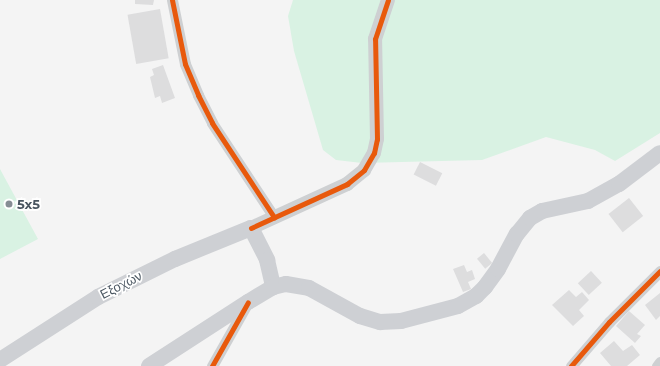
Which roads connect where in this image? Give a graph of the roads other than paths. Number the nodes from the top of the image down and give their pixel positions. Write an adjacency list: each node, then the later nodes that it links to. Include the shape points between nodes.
1 (172, 0): 4 (street, via 185,64 198,95 212,123)
2 (388, 0): 4 (street, via 376,39 377,139 374,153 364,170 347,184)
3 (660, 154): 7 (main road, via 619,184 588,201 542,211 530,218 517,234 498,270 485,287 471,300 454,308 401,321 380,322 360,316 303,286 286,284)
4 (274, 217): 5 (street)
5 (251, 228): 7 (main road, via 267,260); 9 (main road, Εξοχών, via 174,259 98,296)
6 (660, 271): 13 (street)
7 (274, 287): 8 (main road)
8 (248, 302): 11 (main road); 12 (street)
9 (0, 360)
10 (660, 362): 14 (street)
11 (149, 366)
12 (212, 366)
13 (571, 366)
14 (657, 366)

